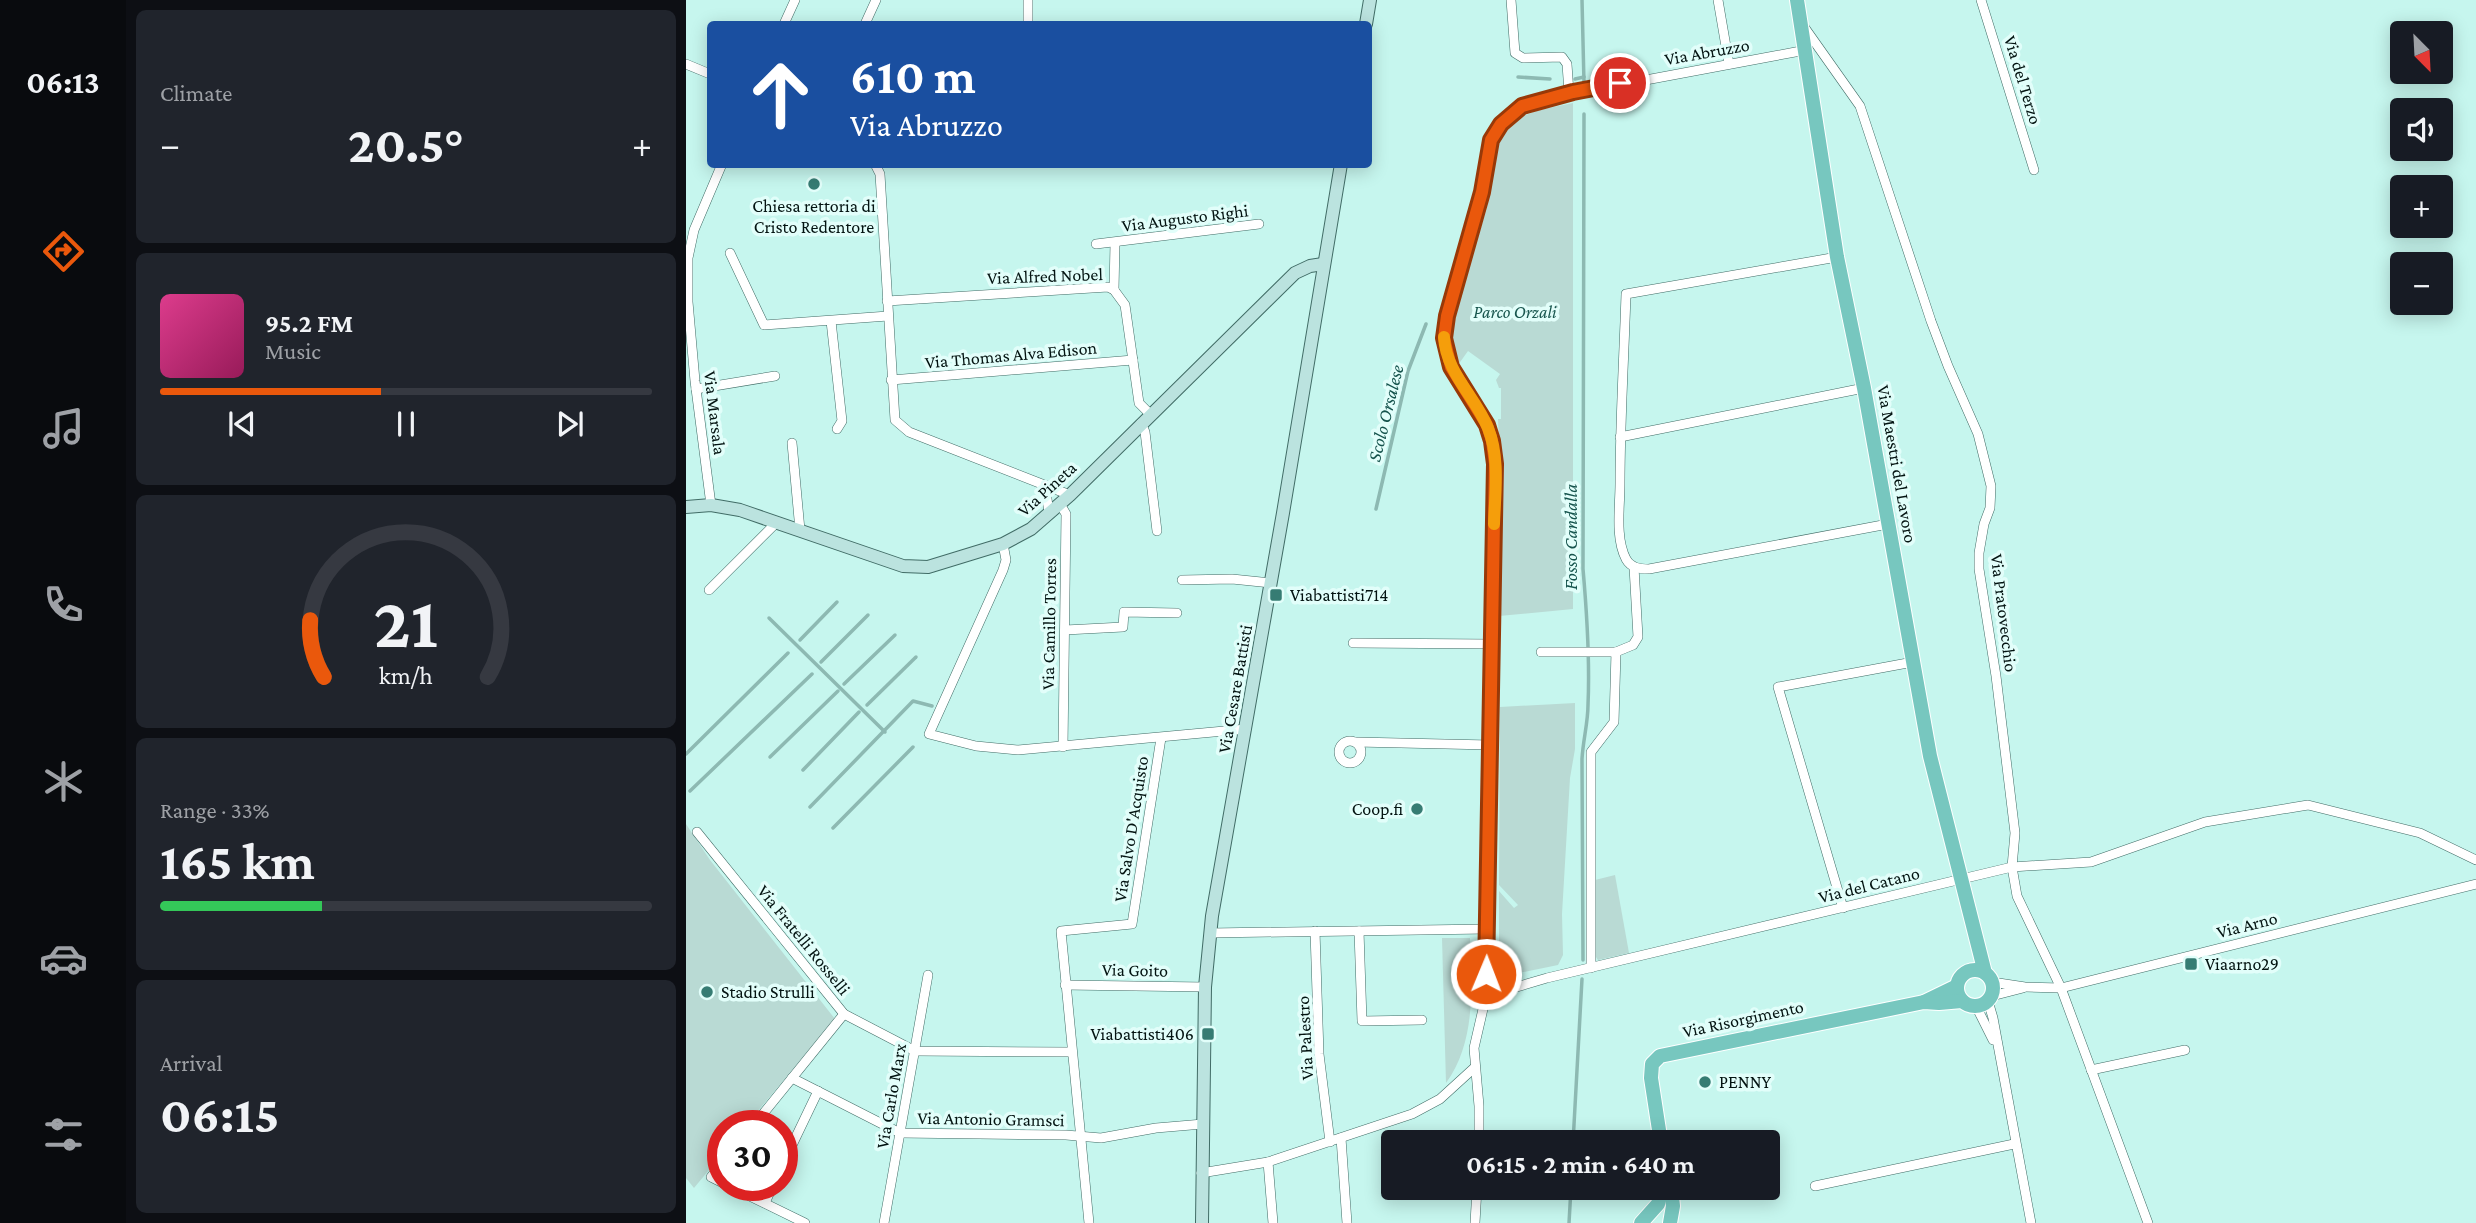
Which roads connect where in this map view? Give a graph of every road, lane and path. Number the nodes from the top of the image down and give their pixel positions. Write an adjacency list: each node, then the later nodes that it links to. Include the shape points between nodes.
1 (795, 0): 9 (street)
2 (876, 0): 10 (street)
3 (1028, 0): 11 (street)
4 (1370, 0): 12 (street)
5 (1511, 0): 18 (street, via 1515,53 1523,58 1562,57)
6 (1718, 0): 16 (street)
7 (1797, 0): 13 (main road, Via Maestri del Lavoro)
8 (1981, 0): 22 (street, Via del Terzo)
9 (785, 21)
10 (866, 21)
11 (1028, 21)
12 (1366, 21)
13 (1801, 23): 14 (main road, Via Maestri del Lavoro); 72 (street, Via Pratovecchio, via 1864,117 1931,321 1978,434 1992,486 1979,569 2015,833)
14 (1806, 50): 16 (street, Via Abruzzo); 27 (main road, Via Maestri del Lavoro)
15 (686, 64): 17 (street)
16 (1729, 64): 18 (street, Via Abruzzo)
17 (707, 73)
18 (1571, 93): 61 (street, Via Abruzzo, via 1522,106 1491,140 1482,192 1444,331 1448,359 1484,419 1493,446)
19 (720, 168): 28 (street, Via Marsala)
20 (878, 168): 31 (street)
21 (1340, 168): 29 (street, Via Cesare Battisti)
22 (2034, 170)
23 (1259, 224): 24 (street, Via Augusto Righi)
24 (1115, 243): 25 (street, Via Augusto Righi); 30 (street, Via Augusto Righi)
25 (1096, 244)
26 (730, 253): 34 (street, via 764,325)
27 (1837, 257): 39 (main road, Via Maestri del Lavoro); 42 (street, via 1626,295)
28 (687, 258): 32 (street, Via Marsala)
29 (1323, 264): 40 (street, Via Pineta, via 1295,273); 56 (street, Via Cesare Battisti)
30 (1115, 290): 31 (street, Via Alfred Nobel); 35 (street, Via Alfred Nobel, via 1125,305)
31 (887, 301): 33 (street)
32 (687, 302): 38 (street, Via Marsala)
33 (888, 316): 34 (street); 37 (street)
34 (831, 321): 41 (street, via 842,421)
35 (1133, 360): 37 (street, Via Thomas Alva Edison); 40 (street, Via Alfred Nobel)
36 (775, 376): 38 (street)
37 (891, 380): 44 (street, via 895,420 909,432)
38 (692, 384): 46 (street, Via Marsala)
39 (1864, 388): 42 (street); 50 (main road, Via Maestri del Lavoro)
40 (1146, 418): 45 (street, Via Pineta); 52 (street, Via Alfred Nobel)
41 (837, 429)
42 (1620, 437): 54 (street, via 1620,539 1625,557)
43 (792, 443): 51 (street)
44 (1045, 485): 45 (street); 48 (street, Via Camillo Torres)
45 (1070, 495): 48 (street, Via Pineta)
46 (711, 505): 47 (street, Via Pineta); 49 (street, Via Pineta)
47 (686, 507)
48 (1054, 508): 53 (street, Via Pineta, via 1031,529); 59 (street, Via Camillo Torres, via 1066,514)
49 (776, 523): 51 (street, Via Pineta); 57 (street)
50 (1888, 524): 54 (street, via 1650,569); 64 (main road, Via Maestri del Lavoro)
51 (800, 530): 53 (street, Via Pineta, via 903,566 928,567)
52 (1157, 531)
53 (1003, 544): 69 (street, via 1003,570 929,734 976,746 1018,750)
54 (1634, 567): 63 (street, via 1638,637 1633,645)
55 (1182, 580): 56 (street)
56 (1271, 583): 65 (street, Via Cesare Battisti)
57 (709, 590)
58 (1177, 613): 59 (street, via 1124,612 1123,627)
59 (1065, 630): 69 (street, Via Camillo Torres)
60 (1353, 643): 61 (street)
61 (1492, 644): 68 (street, Via Abruzzo)
62 (1541, 652): 63 (street)
63 (1613, 652): 81 (street, via 1614,722 1591,752)
64 (1913, 662): 73 (main road, Via Maestri del Lavoro, via 1930,756); 75 (street, via 1778,687)
65 (1246, 729): 66 (street); 80 (street, Via Cesare Battisti)
66 (1161, 738): 69 (street); 83 (street, Via Salvo D'Acquisto, via 1132,925 1061,931)
67 (1356, 742): 68 (street)
68 (1490, 745): 76 (street, Via Abruzzo)
69 (1063, 747)
70 (697, 832): 89 (street, Via Fratelli Rosselli)
71 (2476, 860): 72 (street, Via del Catano, via 2420,833 2308,805 2205,822 2091,862)
72 (2012, 867): 73 (street, Via del Catano); 86 (street, Via Pratovecchio, via 2017,896)
73 (1962, 878): 75 (street, Via del Catano); 79 (main road, Via Maestri del Lavoro)
74 (2476, 884): 86 (street, Via Arno)
75 (1843, 908): 81 (street, Via del Catano)
76 (1487, 929): 77 (street); 88 (street, Via Abruzzo)
77 (1359, 931): 78 (street); 90 (street, via 1362,1021)
78 (1315, 932): 80 (street); 106 (street, Via Palestro, via 1319,1054)
79 (1973, 932): 87 (main road, Via Maestri del Lavoro); 87 (main road, Via Maestri del Lavoro, via 1968,971 1974,970)
80 (1210, 933): 84 (street, Via Cesare Battisti)
81 (1591, 968): 88 (street, Via del Catano)
82 (928, 975): 91 (street, Via Carlo Marx)
83 (1065, 985): 84 (street, Via Goito); 93 (street)
84 (1205, 987): 99 (street, Via Cesare Battisti)
85 (2025, 987): 86 (street, Via Arno); 87 (street, Via Arno); 87 (street, Via Arno)
86 (2061, 988): 95 (street, Via Pratovecchio)
87 (1979, 992): 101 (main road, Via Risorgimento, via 1660,1056 1652,1064 1651,1077); 107 (street, Via Maestri del Lavoro, via 1998,1051)
88 (1486, 996): 94 (street)
89 (844, 1014): 91 (street, Via Fratelli Rosselli); 96 (street)
90 (1422, 1020)
91 (915, 1051): 93 (street, Via Fratelli Rosselli); 103 (street, Via Carlo Marx)
92 (2185, 1051): 95 (street)
93 (1072, 1052): 104 (street)
94 (1474, 1068): 100 (street); 105 (street, via 1440,1099 1412,1114)
95 (2091, 1070): 126 (street, Via Pratovecchio)
96 (792, 1078): 97 (street, Via Antonio Gramsci); 98 (street)
97 (818, 1091): 102 (street); 103 (street, Via Antonio Gramsci)
98 (766, 1110)
99 (1203, 1124): 104 (street, Via Antonio Gramsci); 109 (street, Via Cesare Battisti)
100 (1479, 1130)
101 (1659, 1130)
102 (798, 1133)
103 (900, 1133): 104 (street, Via Antonio Gramsci); 117 (street, Via Carlo Marx)
104 (1081, 1138): 118 (street)
105 (1341, 1138): 106 (street); 121 (street)
106 (1330, 1142): 108 (street)
107 (2014, 1144): 110 (street); 125 (street, Via Maestri del Lavoro)
108 (1268, 1162): 109 (street); 120 (street)
109 (1201, 1173): 119 (street, Via Cesare Battisti)
110 (1815, 1185)
111 (1476, 1200): 122 (street)
112 (1659, 1200): 123 (main road)
113 (1672, 1200): 124 (main road)
114 (761, 1201): 115 (street)
115 (765, 1203): 116 (street)
116 (805, 1223)
117 (884, 1223)
118 (1089, 1223)
119 (1202, 1223)
120 (1273, 1223)
121 (1347, 1223)
122 (1475, 1223)
123 (1641, 1223)
124 (1670, 1223)
125 (2031, 1223)
126 (2148, 1223)

